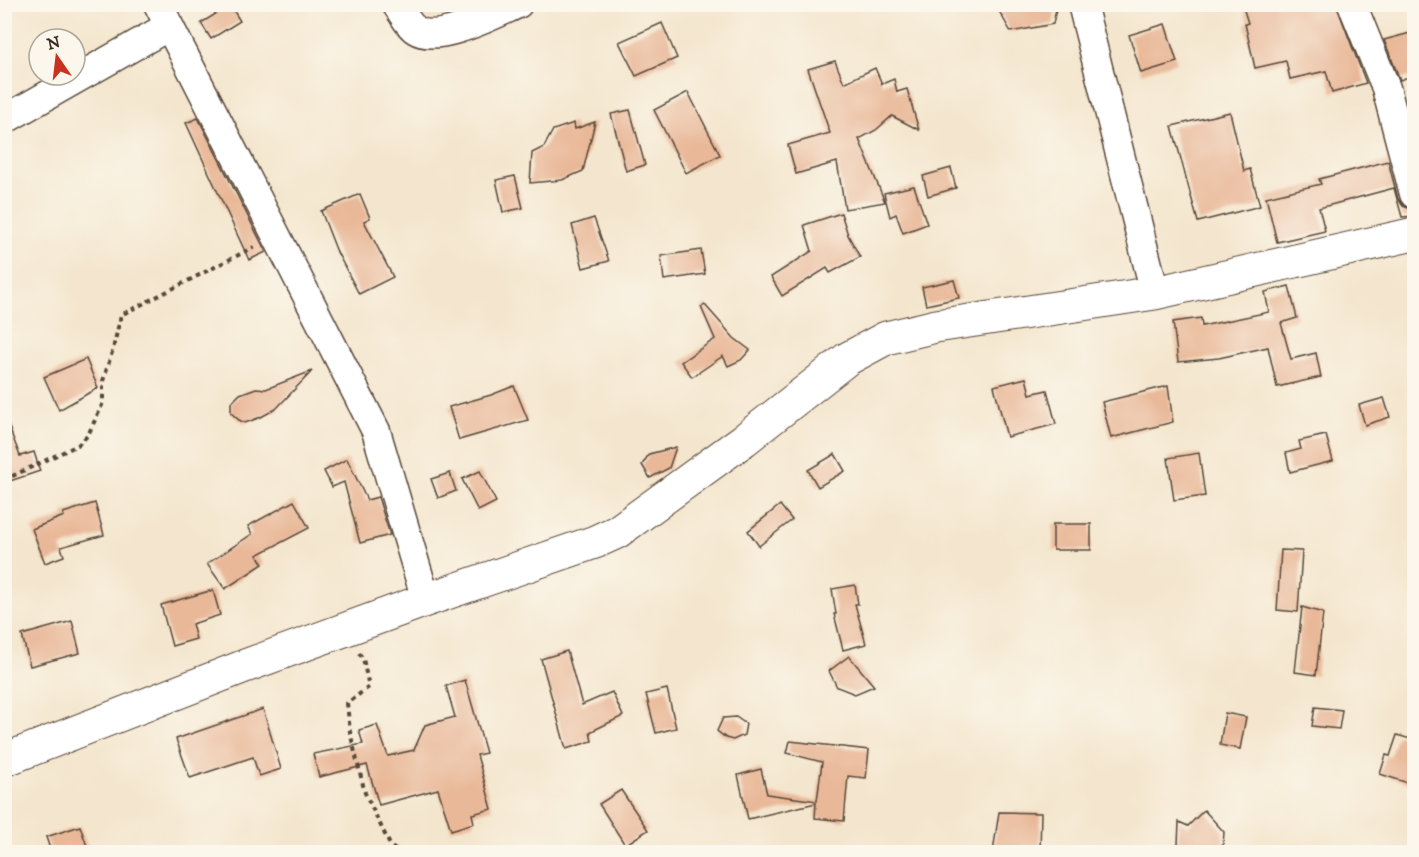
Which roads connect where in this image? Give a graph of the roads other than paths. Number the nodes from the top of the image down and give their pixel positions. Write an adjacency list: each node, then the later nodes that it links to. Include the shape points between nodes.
1 (396, 4): 2 (street, via 414,29 427,35 446,32)
2 (518, 4)
3 (1082, 4): 9 (street)
4 (1352, 4): 7 (street, via 1386,88)
5 (163, 15): 6 (street); 10 (street, via 376,431)
6 (4, 120)
7 (1414, 194)
8 (1414, 234): 9 (street)
9 (1155, 292): 10 (street, via 936,326 886,338 847,359 617,532)
10 (426, 600): 11 (street)
11 (4, 760)

